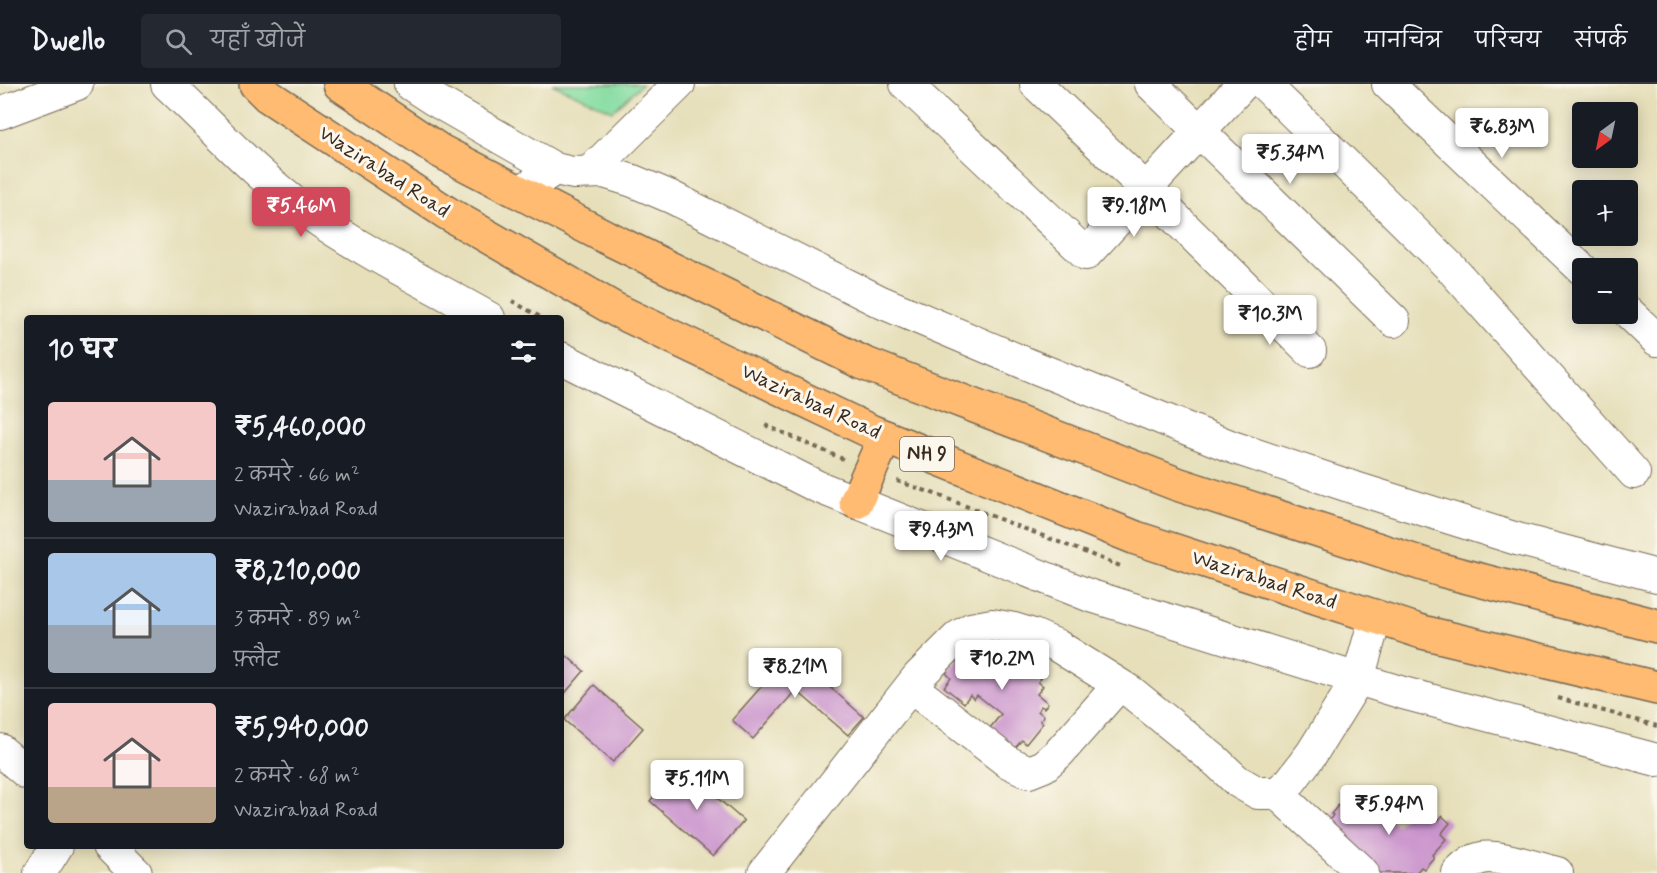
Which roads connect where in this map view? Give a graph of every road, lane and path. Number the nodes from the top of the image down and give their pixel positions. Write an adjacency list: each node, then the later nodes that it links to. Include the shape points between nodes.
1 (76, 84): 13 (street)
2 (167, 84): 21 (street, via 274,185 351,241)
3 (255, 84): 19 (highway, Wazirabad Road / NH 9)
4 (340, 84): 17 (highway, via 440,152)
5 (410, 84): 15 (street)
6 (679, 84): 16 (street)
7 (906, 84): 18 (street, via 1086,254)
8 (1036, 84): 18 (street)
9 (1151, 84): 14 (street)
10 (1243, 84): 14 (street)
11 (1264, 84): 29 (street, via 1450,267)
12 (1388, 84): 20 (street)
13 (0, 113)
14 (1199, 131): 18 (street); 23 (street)
15 (555, 169): 16 (street); 17 (street)
16 (590, 172): 31 (street, via 633,181 881,302 1235,448 1517,539)
17 (506, 185): 19 (highway); 33 (highway, via 863,363 1166,480 1441,570)
18 (1146, 189): 26 (street)
19 (465, 224): 28 (highway, Wazirabad Road / NH 9, via 616,310)
20 (1572, 259)
21 (501, 309): 22 (path)
22 (528, 315)
23 (1394, 321)
24 (1638, 322): 25 (street)
25 (1657, 340)
26 (1310, 351)
27 (564, 360): 30 (street, via 816,486)
28 (885, 437): 30 (highway); 32 (highway, Wazirabad Road / NH 9, via 1136,538)
29 (1634, 473)
30 (856, 502): 34 (street, via 1088,595)
31 (1657, 576)
32 (1376, 616): 34 (street); 37 (highway, Wazirabad Road / NH 9, via 1422,632)
33 (1657, 626)
34 (1358, 679): 39 (street); 41 (street, via 1312,753)
35 (1119, 685): 36 (street, via 1056,645 992,625 970,629 958,638); 36 (street, via 1059,753 1029,772 1008,762); 41 (street, via 1237,781 1258,793)
36 (911, 687): 44 (street)
37 (1657, 688)
38 (0, 750): 40 (street)
39 (1657, 760)
40 (24, 770)
41 (1277, 793): 47 (street)
42 (55, 849): 45 (street)
43 (112, 849): 46 (street)
44 (766, 872)
45 (40, 873)
46 (136, 873)
47 (1363, 873)
48 (1458, 873): 49 (street, via 1484,857)
49 (1557, 873)

